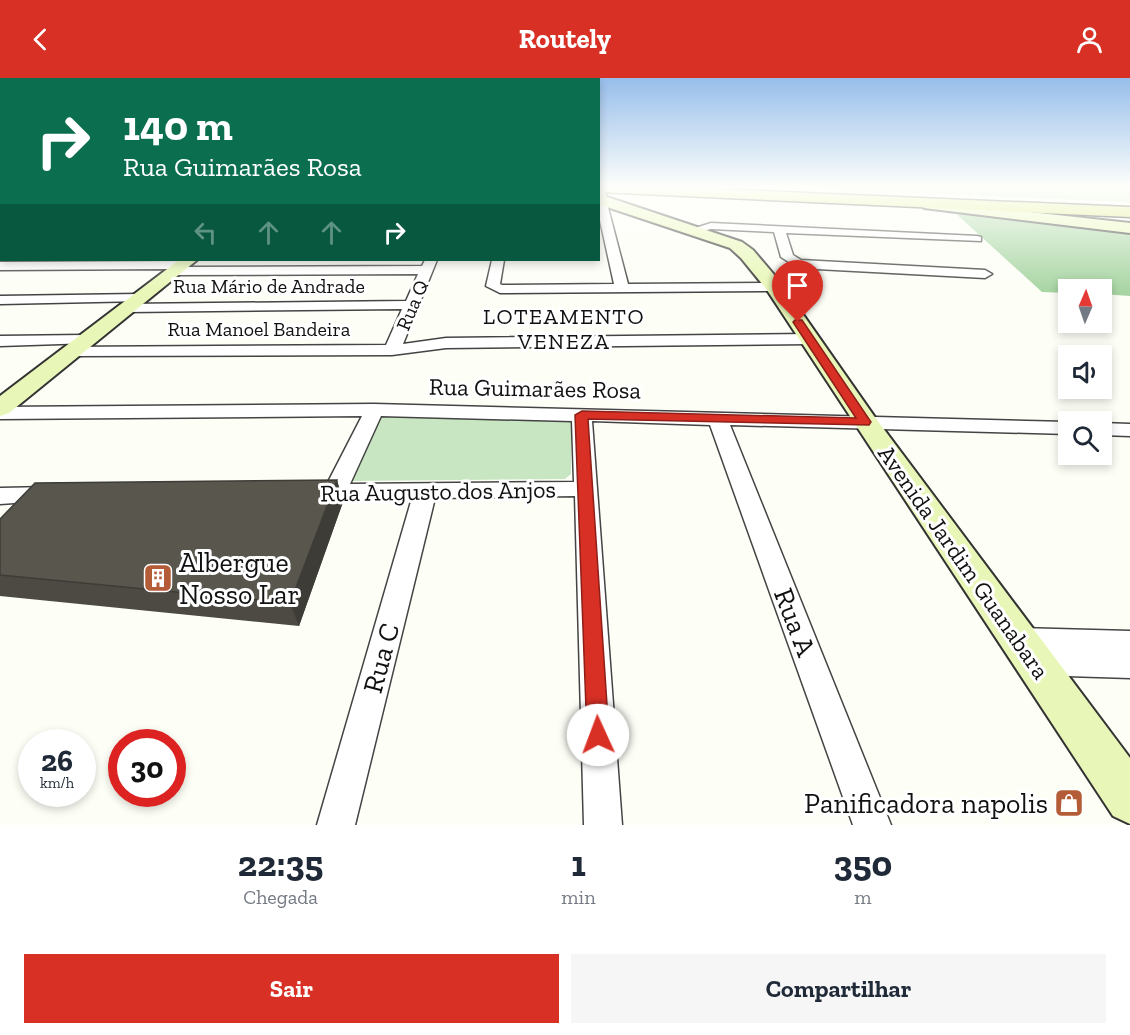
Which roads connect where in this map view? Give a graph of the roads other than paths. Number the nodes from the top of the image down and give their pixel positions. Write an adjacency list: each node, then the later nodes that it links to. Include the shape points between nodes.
1 (606, 223): 15 (street)
2 (676, 223): 6 (street, Avenida Jardim Guanabara)
3 (1093, 223): 4 (street)
4 (1130, 228)
5 (779, 229): 6 (street, via 709,226); 7 (street); 13 (street, via 787,257 798,264)
6 (695, 230): 16 (street, Avenida Jardim Guanabara, via 736,245)
7 (934, 237): 8 (street); 13 (street)
8 (977, 239)
9 (498, 261): 15 (street, via 494,286)
10 (182, 265): 11 (street); 12 (street); 18 (street)
11 (429, 265): 19 (street, Rua Q)
12 (0, 266)
13 (968, 273): 14 (street)
14 (985, 274)
15 (622, 288): 16 (street)
16 (774, 288): 20 (street, Avenida Jardim Guanabara)
17 (0, 300): 18 (street, Rua Mário de Andrade)
18 (134, 303): 19 (street, Rua Mário de Andrade); 22 (street)
19 (411, 305): 23 (street, Rua Q)
20 (810, 339): 23 (street, Rua Manoel Bandeira); 29 (street, Avenida Jardim Guanabara)
21 (0, 341): 22 (street, Rua Manoel Bandeira)
22 (78, 345): 23 (street, Rua Manoel Bandeira); 24 (street)
23 (394, 346)
24 (5, 400)
25 (374, 410): 26 (street, Rua Guimarães Rosa); 27 (street, Rua Guimarães Rosa); 36 (street)
26 (0, 413)
27 (582, 415): 28 (street, Rua Guimarães Rosa); 33 (street)
28 (718, 419): 29 (street, Rua Guimarães Rosa); 45 (street, Rua A)
29 (865, 422): 30 (street, Rua Guimarães Rosa); 40 (street, Avenida Jardim Guanabara)
30 (1058, 428)
31 (1112, 429): 32 (street)
32 (1130, 430)
33 (587, 489): 34 (street, Rua Augusto dos Anjos); 44 (street)
34 (425, 491): 36 (street, Rua Augusto dos Anjos); 43 (street, Rua C)
35 (287, 492): 36 (street, Rua Augusto dos Anjos)
36 (335, 492)
37 (72, 495): 38 (street)
38 (0, 496)
39 (1130, 644): 40 (street)
40 (1027, 651): 41 (street); 42 (street, Avenida Jardim Guanabara)
41 (1130, 665)
42 (1130, 799)
43 (336, 825)
44 (603, 825)
45 (872, 825)

